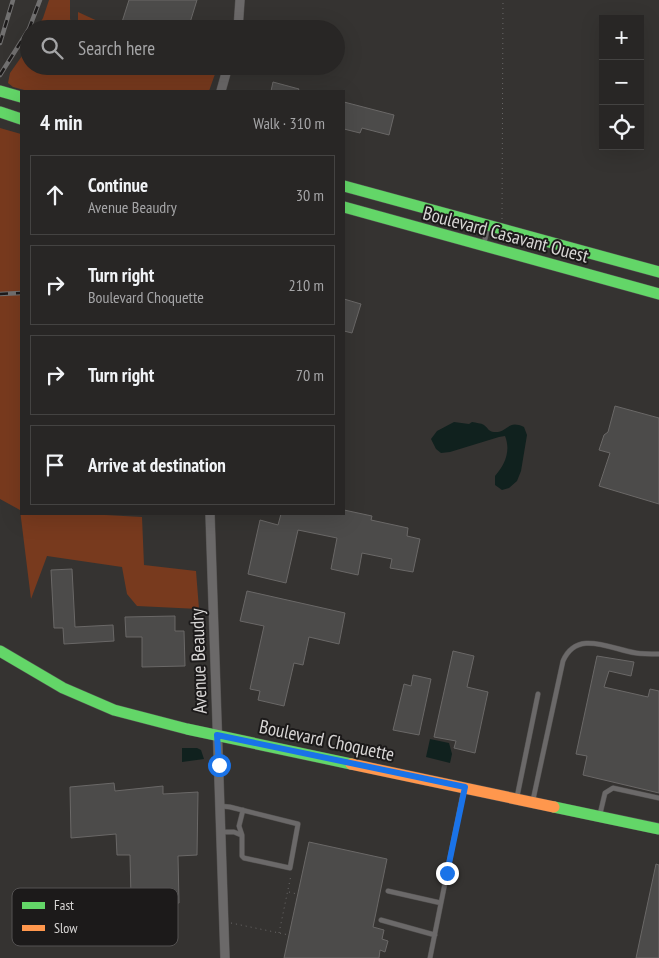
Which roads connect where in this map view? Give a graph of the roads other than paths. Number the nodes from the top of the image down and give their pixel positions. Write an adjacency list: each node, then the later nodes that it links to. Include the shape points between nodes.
1 (240, 0): 2 (street)
2 (239, 20)
3 (225, 75): 4 (street)
4 (221, 90)
5 (0, 91): 6 (main road)
6 (20, 97)
7 (0, 112): 8 (main road)
8 (20, 119)
9 (345, 186): 11 (main road, Boulevard Casavant Ouest)
10 (345, 207): 12 (main road, Boulevard Casavant Ouest)
11 (488, 225): 12 (lane); 13 (main road, Boulevard Casavant Ouest)
12 (484, 246): 14 (main road, Boulevard Casavant Ouest)
13 (659, 272)
14 (659, 294)
15 (210, 515): 19 (street, Avenue Beaudry)
16 (0, 651): 19 (main road, Boulevard Choquette, via 39,675 130,715)
17 (659, 654): 23 (lane, via 638,654 587,642 566,654)
18 (538, 694): 21 (lane)
19 (217, 735): 20 (main road, Boulevard Choquette); 24 (street, Avenue Beaudry)
20 (465, 787): 21 (main road, Boulevard Choquette); 31 (lane)
21 (516, 798): 23 (main road, Boulevard Choquette)
22 (659, 798): 26 (lane, via 613,788 605,793)
23 (533, 802): 26 (main road, Boulevard Choquette)
24 (220, 806): 25 (lane); 28 (street, Avenue Beaudry)
25 (243, 810): 29 (lane, via 239,826); 29 (lane, via 298,824 290,868 244,858)
26 (600, 816): 27 (main road, Boulevard Choquette)
27 (659, 829)
28 (221, 832): 29 (lane); 34 (street, Avenue Beaudry)
29 (242, 835)
30 (388, 891): 31 (lane)
31 (441, 903): 33 (lane)
32 (381, 920): 33 (lane)
33 (435, 935): 35 (lane)
34 (225, 958)
35 (430, 958)

